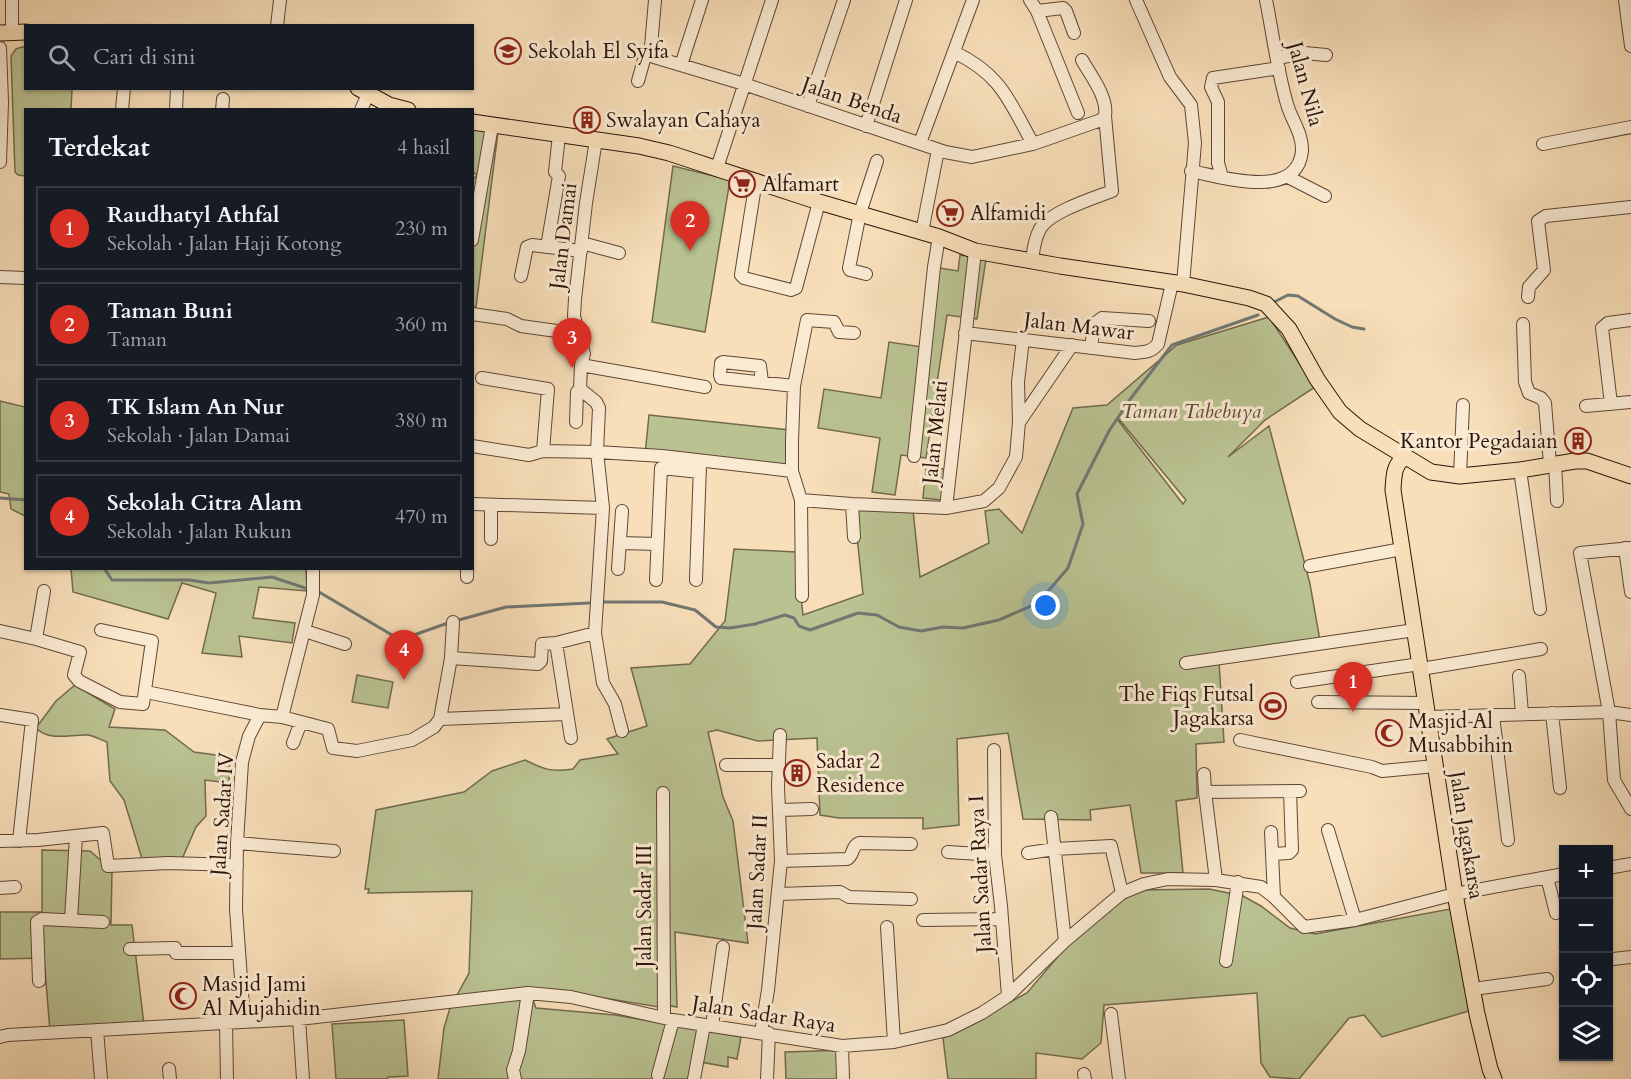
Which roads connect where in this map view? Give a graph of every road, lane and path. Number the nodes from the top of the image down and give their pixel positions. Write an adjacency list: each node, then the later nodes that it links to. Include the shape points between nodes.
1 (12, 0): 15 (street)
2 (280, 0): 14 (street)
3 (654, 0): 18 (street)
4 (702, 0): 24 (street)
5 (772, 0): 26 (street)
6 (844, 0): 31 (street)
7 (906, 0): 40 (street)
8 (973, 0): 20 (street)
9 (1030, 0): 13 (street)
10 (1136, 0): 51 (street, via 1170,77 1191,105 1195,142)
11 (1266, 0): 23 (street, Jalan Nila)
12 (1625, 0): 17 (street)
13 (1037, 11): 16 (street, via 1063,8); 36 (street)
14 (277, 24)
15 (13, 32)
16 (1074, 33)
17 (1631, 46)
18 (651, 47): 24 (street, Jalan Benda, via 654,57); 25 (street)
19 (0, 48): 30 (street)
20 (954, 52): 44 (street); 45 (street, via 986,70 1001,86)
21 (1326, 55): 23 (street, via 1305,53)
22 (1082, 60): 37 (street, via 1099,90)
23 (1278, 63): 52 (street, via 1213,78); 53 (street, Jalan Nila, via 1302,152)
24 (681, 65): 26 (street, Jalan Benda)
25 (638, 81)
26 (744, 84): 31 (street, Jalan Benda); 50 (street)
27 (124, 90): 33 (street)
28 (177, 90): 34 (street)
29 (363, 91): 32 (main road); 35 (street)
30 (1, 101): 49 (street)
31 (808, 106): 40 (street, Jalan Benda)
32 (388, 107)
33 (122, 108)
34 (176, 108)
35 (361, 108)
36 (1078, 112)
37 (1105, 117): 45 (street, Jalan Benda); 66 (street, via 1112,191 1068,208 1044,224)
38 (474, 122): 39 (main road)
39 (492, 126): 42 (main road); 59 (street)
40 (866, 126): 44 (street, Jalan Benda)
41 (1631, 127): 46 (street)
42 (559, 135): 43 (main road); 62 (street, via 555,172 559,176)
43 (596, 140): 50 (main road, via 669,153); 63 (street, Jalan Damai)
44 (920, 143): 47 (street, Jalan Benda)
45 (1034, 144): 47 (street, Jalan Benda, via 972,157)
46 (1543, 144)
47 (939, 150): 60 (street)
48 (877, 161): 58 (street)
49 (0, 162)
50 (717, 168): 54 (main road)
51 (1191, 171): 52 (street); 71 (street)
52 (1222, 177): 53 (street, via 1246,182 1280,181)
53 (1288, 177): 55 (street)
54 (756, 180): 56 (main road); 56 (street, via 741,275 744,278 796,288)
55 (1325, 196)
56 (819, 202): 58 (main road)
57 (1631, 207): 72 (street, via 1546,216 1538,221 1545,270 1529,287)
58 (860, 213): 60 (main road); 67 (street, via 849,268)
59 (474, 229)
60 (922, 232): 61 (main road)
61 (939, 237): 64 (main road); 98 (street)
62 (547, 247): 63 (street); 68 (street, via 526,248)
63 (581, 247): 65 (street); 79 (street, Jalan Damai, via 574,316)
64 (975, 251): 66 (main road); 78 (street, Jalan Melati)
65 (619, 253)
66 (1032, 261): 71 (main road)
67 (866, 274)
68 (521, 276)
69 (0, 277): 70 (street)
70 (24, 278)
71 (1177, 284): 82 (street, Jalan Mawar, via 1158,344 1152,351); 99 (main road, via 1266,304 1289,329 1340,412)
72 (1528, 297)
73 (474, 314): 79 (street)
74 (1631, 320): 90 (street, via 1608,323 1602,328)
75 (1149, 321): 82 (street, via 1102,318 1094,324)
76 (1522, 324): 100 (street, via 1525,382 1529,393 1545,403)
77 (854, 333): 86 (street, via 839,332 834,322 807,320)
78 (965, 333): 80 (street, Jalan Mawar); 112 (street, Jalan Melati)
79 (578, 334): 83 (street, Jalan Damai, via 583,343)
80 (1023, 339): 81 (street, Jalan Mawar); 94 (street)
81 (1072, 345): 82 (street, Jalan Mawar); 94 (street)
82 (1091, 348)
83 (581, 365): 87 (street); 88 (street, Jalan Damai)
84 (482, 378): 96 (street, via 548,389)
85 (762, 382): 86 (street)
86 (794, 386): 103 (street)
87 (705, 387)
88 (580, 389): 93 (street, Jalan Damai); 97 (street, via 598,408)
89 (1631, 402): 90 (street)
90 (1611, 404): 92 (street)
91 (1463, 405): 104 (street)
92 (1586, 406)
93 (576, 422)
94 (1019, 422): 112 (street, via 1016,457 999,488 984,501)
95 (474, 446): 96 (street, via 529,455)
96 (543, 451): 97 (street)
97 (597, 452): 101 (street); 111 (street)
98 (914, 456)
99 (1405, 457): 104 (main road, via 1431,472); 119 (main road, Jalan Jagakarsa, via 1394,472 1393,490)
100 (1552, 464): 102 (main road); 105 (main road, via 1587,461); 107 (street)
101 (700, 466): 103 (street); 117 (street, via 661,468); 124 (street)
102 (1520, 470): 104 (main road); 128 (street)
103 (792, 471): 106 (street)
104 (1460, 476)
105 (1631, 476)
106 (801, 500): 109 (street, Jalan Melati); 127 (street)
107 (1557, 501)
108 (474, 504): 110 (street)
109 (852, 504): 112 (street, Jalan Melati); 114 (street)
110 (491, 506): 111 (street); 115 (street)
111 (603, 508): 134 (street)
112 (946, 508)
113 (621, 511): 116 (street)
114 (854, 537)
115 (491, 539)
116 (620, 543): 117 (street); 121 (street)
117 (657, 544): 123 (street)
118 (1628, 548): 126 (street); 147 (street, via 1580,553)
119 (1402, 549): 120 (street); 131 (main road, Jalan Jagakarsa)
120 (1310, 566)
121 (618, 569)
122 (313, 570): 133 (street, via 313,595)
123 (656, 580)
124 (696, 580)
125 (44, 591): 135 (street)
126 (1631, 592)
127 (802, 596)
128 (1540, 609)
129 (453, 622): 139 (street)
130 (101, 630): 144 (street, via 153,641)
131 (1415, 630): 140 (street); 141 (main road, Jalan Jagakarsa)
132 (0, 631): 135 (street)
133 (305, 632): 137 (street); 155 (street)
134 (595, 633): 136 (street); 158 (street, via 603,683 615,704)
135 (36, 639): 144 (street, via 80,652 74,675 120,702 143,704)
136 (556, 643): 139 (street, via 542,644 538,664); 148 (street)
137 (345, 644)
138 (1542, 649): 141 (street)
139 (451, 658): 156 (street)
140 (1186, 663)
141 (1421, 667): 143 (street); 146 (main road, Jalan Jagakarsa)
142 (1519, 676): 149 (street)
143 (1297, 682)
144 (147, 692): 152 (street)
145 (1318, 702): 146 (street)
146 (1427, 710): 153 (street); 166 (main road, Jalan Jagakarsa)
147 (1609, 712): 150 (street); 154 (street); 172 (street, via 1614,780)
148 (567, 714): 156 (street); 160 (street)
149 (1522, 714): 150 (street); 153 (street)
150 (1552, 714): 168 (street)
151 (0, 715): 180 (street, via 31,719)
152 (260, 715): 155 (street); 181 (street, Jalan Sadar IV, via 242,762)
153 (1493, 715): 178 (street)
154 (1631, 715)
155 (282, 717): 157 (street)
156 (440, 719): 157 (street, via 412,740 357,751 333,748 328,729)
157 (301, 722): 162 (street)
158 (622, 731)
159 (780, 735): 165 (street, Jalan Sadar II)
160 (571, 738)
161 (1240, 740): 166 (street, via 1382,771)
162 (293, 743)
163 (994, 750): 188 (street, Jalan Sadar Raya I)
164 (726, 765): 165 (street)
165 (779, 765): 173 (street, Jalan Sadar II)
166 (1435, 766): 203 (main road, Jalan Jagakarsa)
167 (1204, 774): 169 (street)
168 (1560, 788)
169 (1205, 792): 187 (street, via 1295,791 1292,850); 195 (street)
170 (663, 793): 226 (street, Jalan Sadar III)
171 (812, 809): 173 (street)
172 (1631, 809)
173 (780, 810): 189 (street, Jalan Sadar II)
174 (1051, 817): 183 (street)
175 (1328, 830): 209 (street)
176 (1271, 832): 187 (street)
177 (76, 836): 180 (street); 191 (street, via 103,833 108,866); 207 (street)
178 (1508, 840)
179 (0, 841): 180 (street)
180 (20, 841)
181 (237, 843): 184 (street); 191 (street, Jalan Sadar IV)
182 (911, 844): 189 (street, via 859,843 847,859)
183 (1055, 849): 186 (street); 200 (street, via 1111,846); 212 (street)
184 (333, 851)
185 (948, 852): 188 (street)
186 (1028, 853)
187 (1273, 854): 201 (street)
188 (995, 855): 206 (street, Jalan Sadar Raya I)
189 (781, 861): 202 (street, Jalan Sadar II)
190 (1631, 864): 192 (street)
191 (237, 865): 215 (street, Jalan Sadar IV)
192 (1613, 867)
193 (1559, 875): 194 (street, Jalan Sadar Raya)
194 (1547, 877): 203 (street, Jalan Sadar Raya); 205 (street)
195 (1216, 880): 196 (street, Jalan Sadar Raya); 200 (street, Jalan Sadar Raya, via 1168,879)
196 (1238, 882): 201 (street, Jalan Sadar Raya); 218 (street)
197 (1261, 883): 201 (street)
198 (15, 887): 199 (street)
199 (0, 888)
200 (1122, 893): 212 (street, Jalan Sadar Raya)
201 (1274, 893): 209 (street, Jalan Sadar Raya, via 1304,927)
202 (778, 894): 204 (street, via 840,892 849,897); 231 (street, Jalan Sadar II)
203 (1455, 894): 209 (street, Jalan Sadar Raya); 221 (main road, Jalan Jagakarsa)
204 (911, 899)
205 (1556, 913)
206 (1002, 918): 208 (street); 223 (street, Jalan Sadar Raya I)
207 (71, 920): 210 (street); 220 (street, via 37,922)
208 (923, 920)
209 (1355, 920)
210 (103, 922)
211 (887, 927): 233 (street)
212 (1065, 941): 223 (street, Jalan Sadar Raya)
213 (723, 947): 229 (street)
214 (130, 949): 215 (street)
215 (238, 953): 227 (street, Jalan Sadar IV)
216 (1631, 957): 217 (street)
217 (1613, 959)
218 (1226, 962)
219 (1547, 979): 221 (street)
220 (39, 981)
221 (1473, 989): 244 (main road, Jalan Jagakarsa)
222 (528, 993): 225 (street, Jalan Sadar Raya, via 452,997); 226 (street, Jalan Sadar Raya, via 571,997); 239 (street, via 513,1070)
223 (1008, 996): 233 (street, Jalan Sadar Raya, via 948,1029)
224 (1111, 1014): 243 (street)
225 (299, 1019): 227 (street, Jalan Sadar Raya); 238 (street)
226 (668, 1019): 229 (street, Jalan Sadar Raya); 235 (street, Jalan Sadar III)
227 (244, 1021): 228 (street, Jalan Sadar Raya)
228 (226, 1022): 230 (street, Jalan Sadar Raya); 237 (street)
229 (708, 1025): 231 (street, Jalan Sadar Raya); 240 (street)
230 (97, 1030): 232 (street, Jalan Sadar Raya); 236 (street)
231 (765, 1033): 234 (street, Jalan Sadar Raya); 241 (street, Jalan Sadar II)
232 (0, 1037)
233 (894, 1042): 234 (street, Jalan Sadar Raya)
234 (842, 1046): 242 (street)
235 (658, 1075)
236 (101, 1079)
237 (227, 1079)
238 (303, 1079)
239 (515, 1079)
240 (694, 1079)
241 (767, 1079)
242 (843, 1079)
243 (1119, 1079)
244 (1494, 1079)

